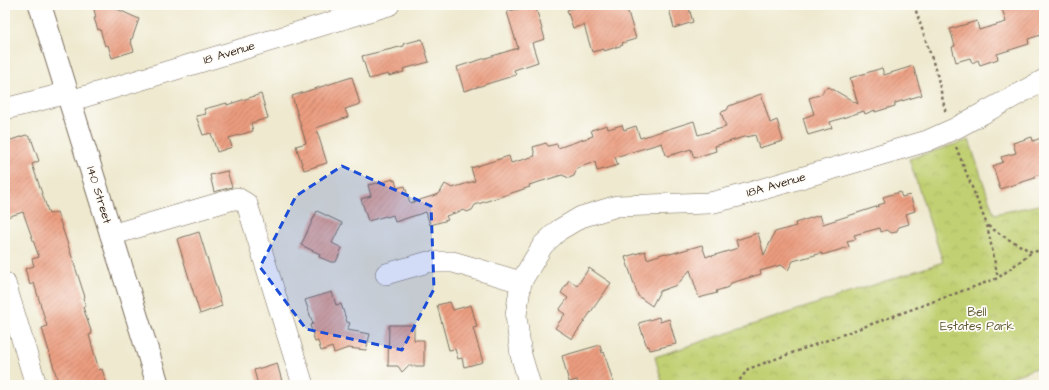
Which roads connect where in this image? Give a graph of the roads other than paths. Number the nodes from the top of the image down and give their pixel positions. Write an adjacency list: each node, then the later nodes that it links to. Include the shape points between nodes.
1 (40, 5): 4 (main road, 140 Street)
2 (389, 5): 4 (street, 18 Avenue)
3 (1044, 80): 8 (street, 18A Avenue, via 956,128 926,141 710,203 617,206 581,217 559,230 543,245)
4 (69, 97): 5 (street, 18 Avenue); 6 (main road, 140 Street)
5 (5, 109)
6 (111, 235): 11 (main road, 140 Street); 12 (street, via 237,198 247,204)
7 (386, 274): 8 (street, via 428,262 453,262)
8 (521, 282): 13 (street, via 516,314 521,356)
9 (5, 284): 10 (street)
10 (36, 385)
11 (158, 385)
12 (303, 385)
13 (530, 385)

